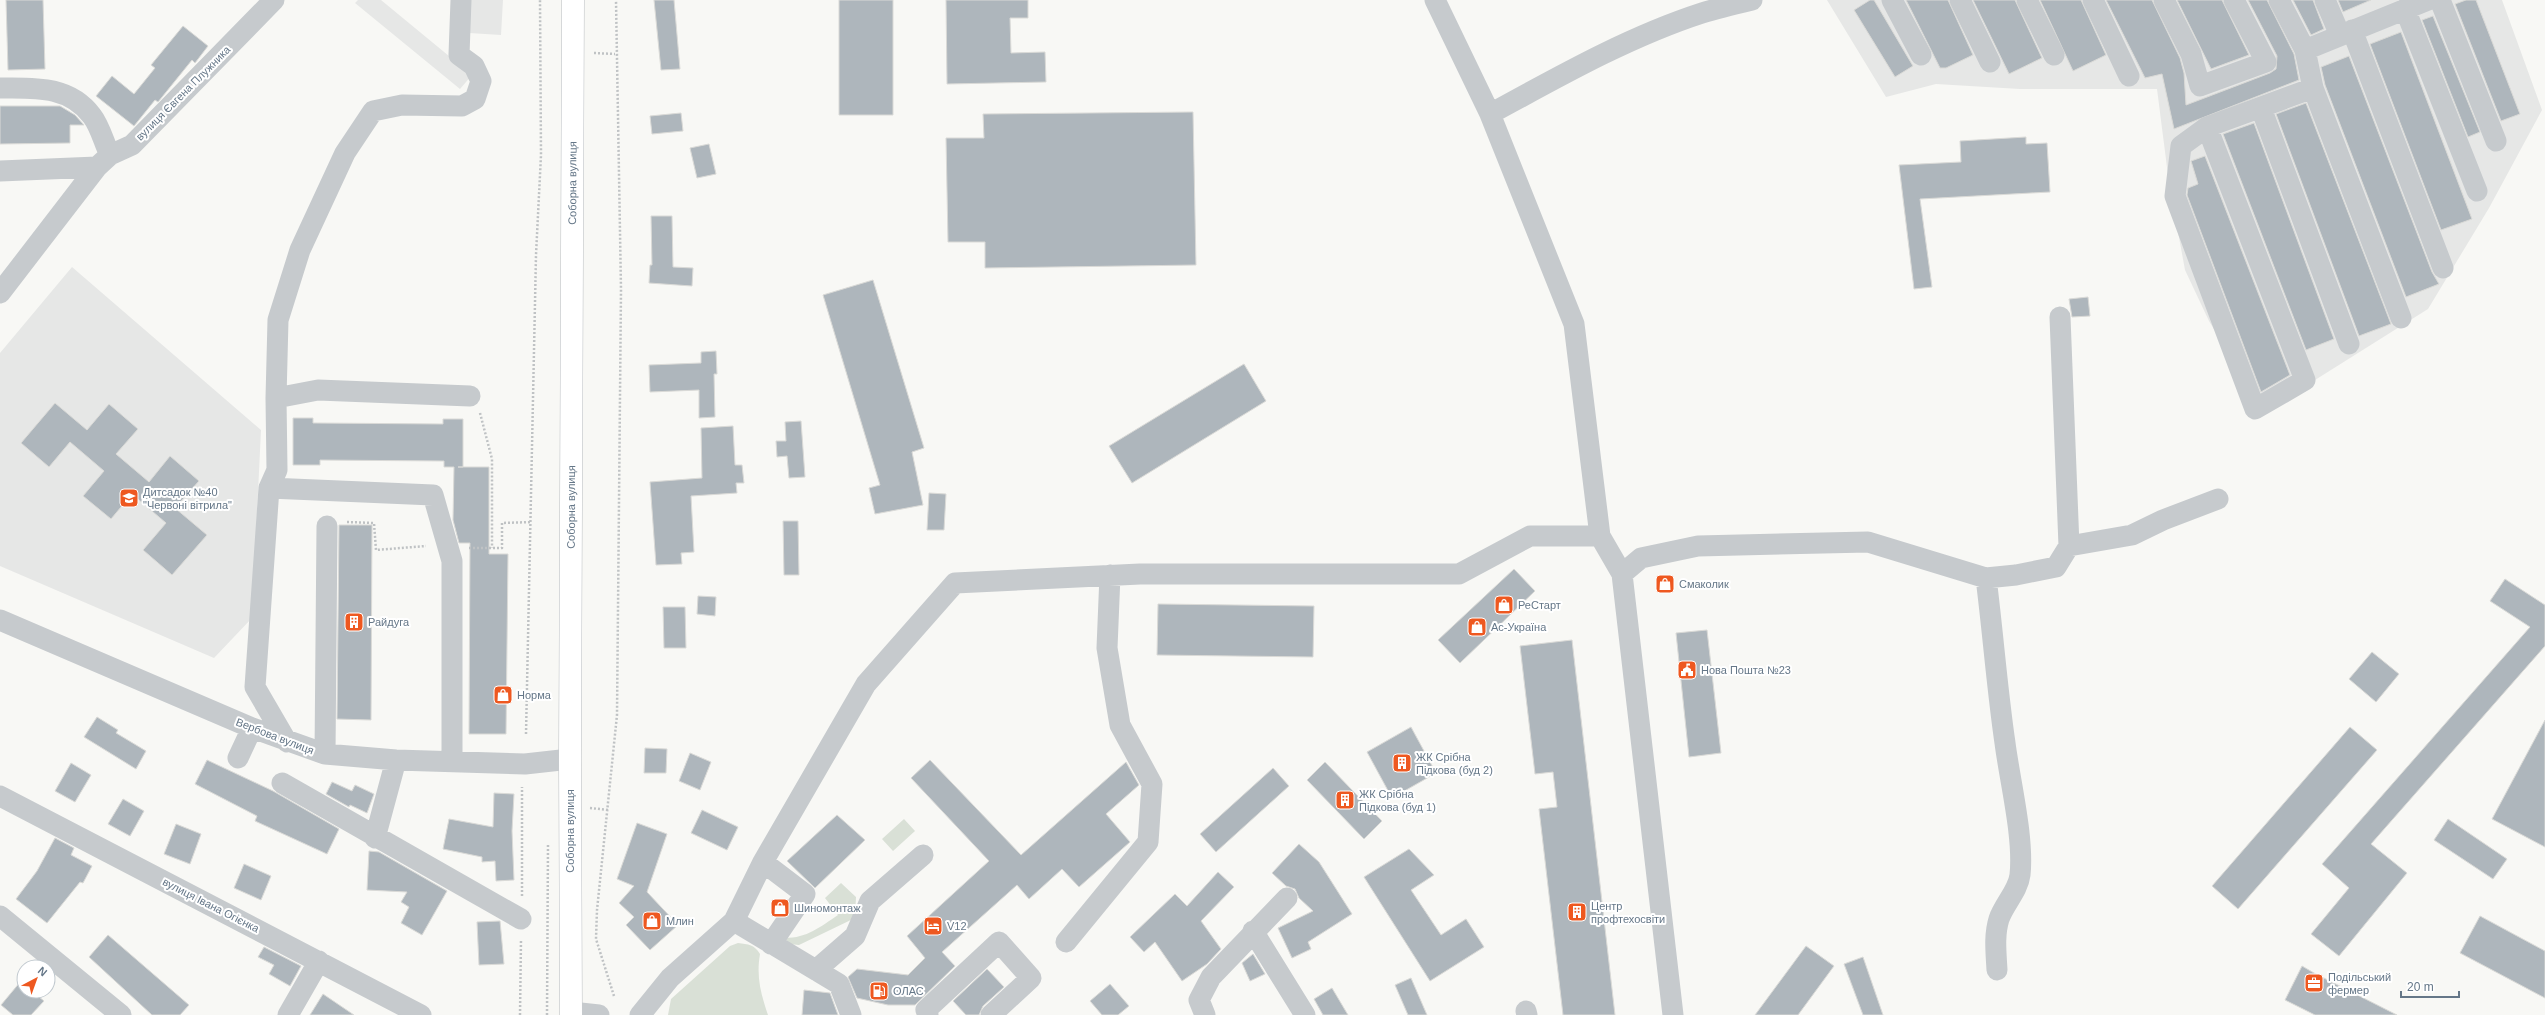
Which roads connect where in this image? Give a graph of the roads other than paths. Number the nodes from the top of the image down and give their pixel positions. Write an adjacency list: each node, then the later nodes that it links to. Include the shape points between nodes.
1 (274, 0): 29 (street, вулиця Євгена Плужника, via 132,145)
2 (461, 0): 38 (street, via 459,55 474,66 481,81 476,99 462,106 402,105 373,111 345,153 300,250 278,320)
3 (574, 0): 52 (main road, Соборна вулиця)
4 (1434, 0): 26 (street)
5 (1752, 0): 26 (street, via 1702,13 1650,34 1574,69)
6 (1892, 0): 19 (street)
7 (1960, 0): 21 (street)
8 (2027, 0): 20 (street)
9 (2093, 0): 22 (street)
10 (2164, 0): 11 (street, via 2191,54 2200,86 2266,62)
11 (2234, 0)
12 (2279, 0): 18 (street)
13 (2325, 0): 17 (street)
14 (2428, 0): 16 (street)
15 (2440, 0): 28 (street)
16 (2394, 8): 17 (street); 31 (street)
17 (2346, 32): 18 (street); 32 (street)
18 (2304, 50): 24 (street)
19 (1921, 54)
20 (2054, 55)
21 (1990, 62)
22 (2129, 76)
23 (0, 88): 29 (street, via 45,88 72,96 92,116)
24 (2313, 88): 25 (street); 35 (street)
25 (2261, 108): 27 (street); 36 (street)
26 (1490, 114): 42 (street, via 1574,324)
27 (2207, 127): 27 (street, via 2182,146 2175,196 2256,409 2305,380)
28 (2496, 141)
29 (104, 161): 30 (street); 33 (street, вулиця Євгена Плужника)
30 (0, 171)
31 (2477, 191)
32 (2443, 268)
33 (0, 293)
34 (2060, 317): 43 (street)
35 (2401, 318)
36 (2349, 344)
37 (470, 396): 38 (street, via 318,390)
38 (276, 398): 39 (street, via 278,470)
39 (269, 488): 49 (street, via 255,687); 54 (street, via 433,495 452,561)
40 (2218, 499): 43 (street, via 2132,535)
41 (328, 526): 50 (street)
42 (1600, 536): 44 (street); 45 (street, via 1530,536 1459,574)
43 (2069, 546): 46 (street, via 2056,567)
44 (1622, 574): 46 (street, via 1641,558 1698,546 1868,542); 81 (street)
45 (1110, 575): 59 (street, via 955,583 866,684); 65 (street, via 1107,648 1120,725 1152,784 1148,842)
46 (1986, 578): 69 (street, via 1994,636 1999,705 2018,837 2020,876 2000,917 1995,937)
47 (0, 620): 48 (street, Вербова вулиця)
48 (252, 728): 49 (street, Вербова вулиця); 51 (street)
49 (287, 742): 50 (street, Вербова вулиця)
50 (325, 754): 53 (street, Вербова вулиця)
51 (238, 758)
52 (570, 759): 54 (street, Вербова вулиця, via 525,764); 70 (main road, Соборна вулиця)
53 (396, 760): 54 (street, Вербова вулиця); 57 (street)
54 (452, 761)
55 (282, 783): 57 (street)
56 (0, 796): 67 (street, вулиця Івана Огієнка)
57 (375, 838): 62 (street)
58 (923, 855): 68 (street, via 870,901 856,936)
59 (763, 862): 63 (street); 66 (street, via 805,894)
60 (1287, 898): 64 (street)
61 (0, 916): 72 (street)
62 (521, 919)
63 (734, 921): 66 (street); 76 (street, via 670,978)
64 (1253, 931): 79 (street, via 1211,977 1199,1000); 80 (street)
65 (1066, 942)
66 (771, 944): 68 (street)
67 (319, 962): 73 (street); 74 (street, вулиця Івана Огієнка)
68 (816, 970): 77 (street, via 839,984)
69 (1997, 970)
70 (571, 1013): 75 (street)
71 (925, 1013): 78 (street, via 999,942 1031,978)
72 (121, 1015)
73 (288, 1015)
74 (421, 1015)
75 (599, 1015)
76 (640, 1015)
77 (851, 1015)
78 (991, 1015)
79 (1204, 1015)
80 (1305, 1015)
81 (1673, 1015)

